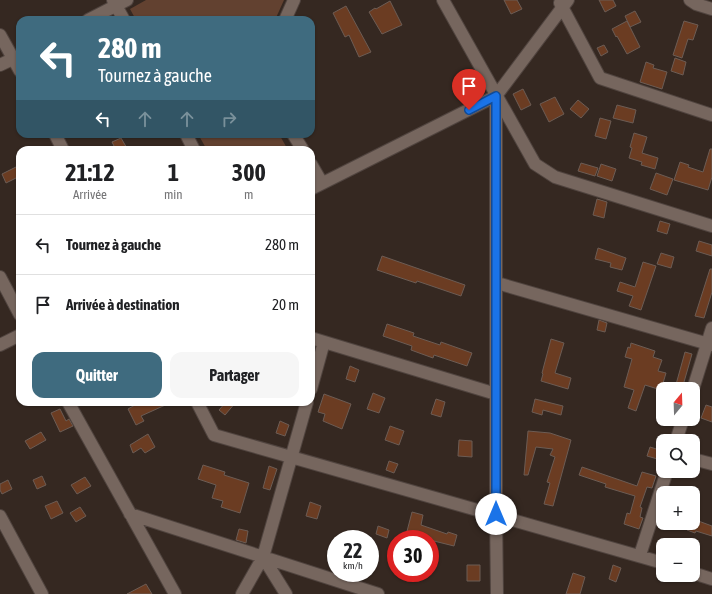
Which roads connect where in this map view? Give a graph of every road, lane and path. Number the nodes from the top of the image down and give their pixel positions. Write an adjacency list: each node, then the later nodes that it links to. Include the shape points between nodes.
1 (294, 0): 9 (street)
2 (443, 0): 13 (street)
3 (690, 0): 6 (street)
4 (119, 2): 7 (street); 8 (street)
5 (563, 3): 13 (street); 14 (street, via 600,78)
6 (712, 9)
7 (95, 16)
8 (123, 16)
9 (287, 16)
10 (0, 35): 11 (street)
11 (16, 57): 12 (street)
12 (0, 65)
13 (496, 96): 16 (street); 18 (street, via 535,164 555,177); 20 (street)
14 (712, 115)
15 (315, 171): 16 (street)
16 (322, 183): 17 (street)
17 (315, 187)
18 (712, 226)
19 (0, 276): 21 (street)
20 (497, 283): 26 (street); 30 (street)
21 (16, 307)
22 (712, 328): 26 (street)
23 (16, 337): 27 (street)
24 (315, 339): 25 (street)
25 (324, 342): 28 (street); 30 (street)
26 (710, 344): 29 (street)
27 (0, 345)
28 (315, 375)
29 (696, 382)
30 (496, 394): 39 (street)
31 (70, 406): 38 (street)
32 (199, 406): 34 (street, via 214,435)
33 (306, 406): 34 (street)
34 (292, 457): 39 (street); 42 (street)
35 (700, 461): 36 (street)
36 (712, 464)
37 (665, 478): 41 (street)
38 (130, 514): 42 (street); 47 (street)
39 (496, 514): 41 (street); 51 (street)
40 (0, 516): 46 (street)
41 (640, 555): 43 (street)
42 (263, 557): 48 (street); 49 (street); 50 (street)
43 (656, 561)
44 (700, 575): 45 (street)
45 (712, 579)
46 (42, 594)
47 (175, 594)
48 (242, 594)
49 (286, 594)
50 (378, 594)
51 (498, 594)

